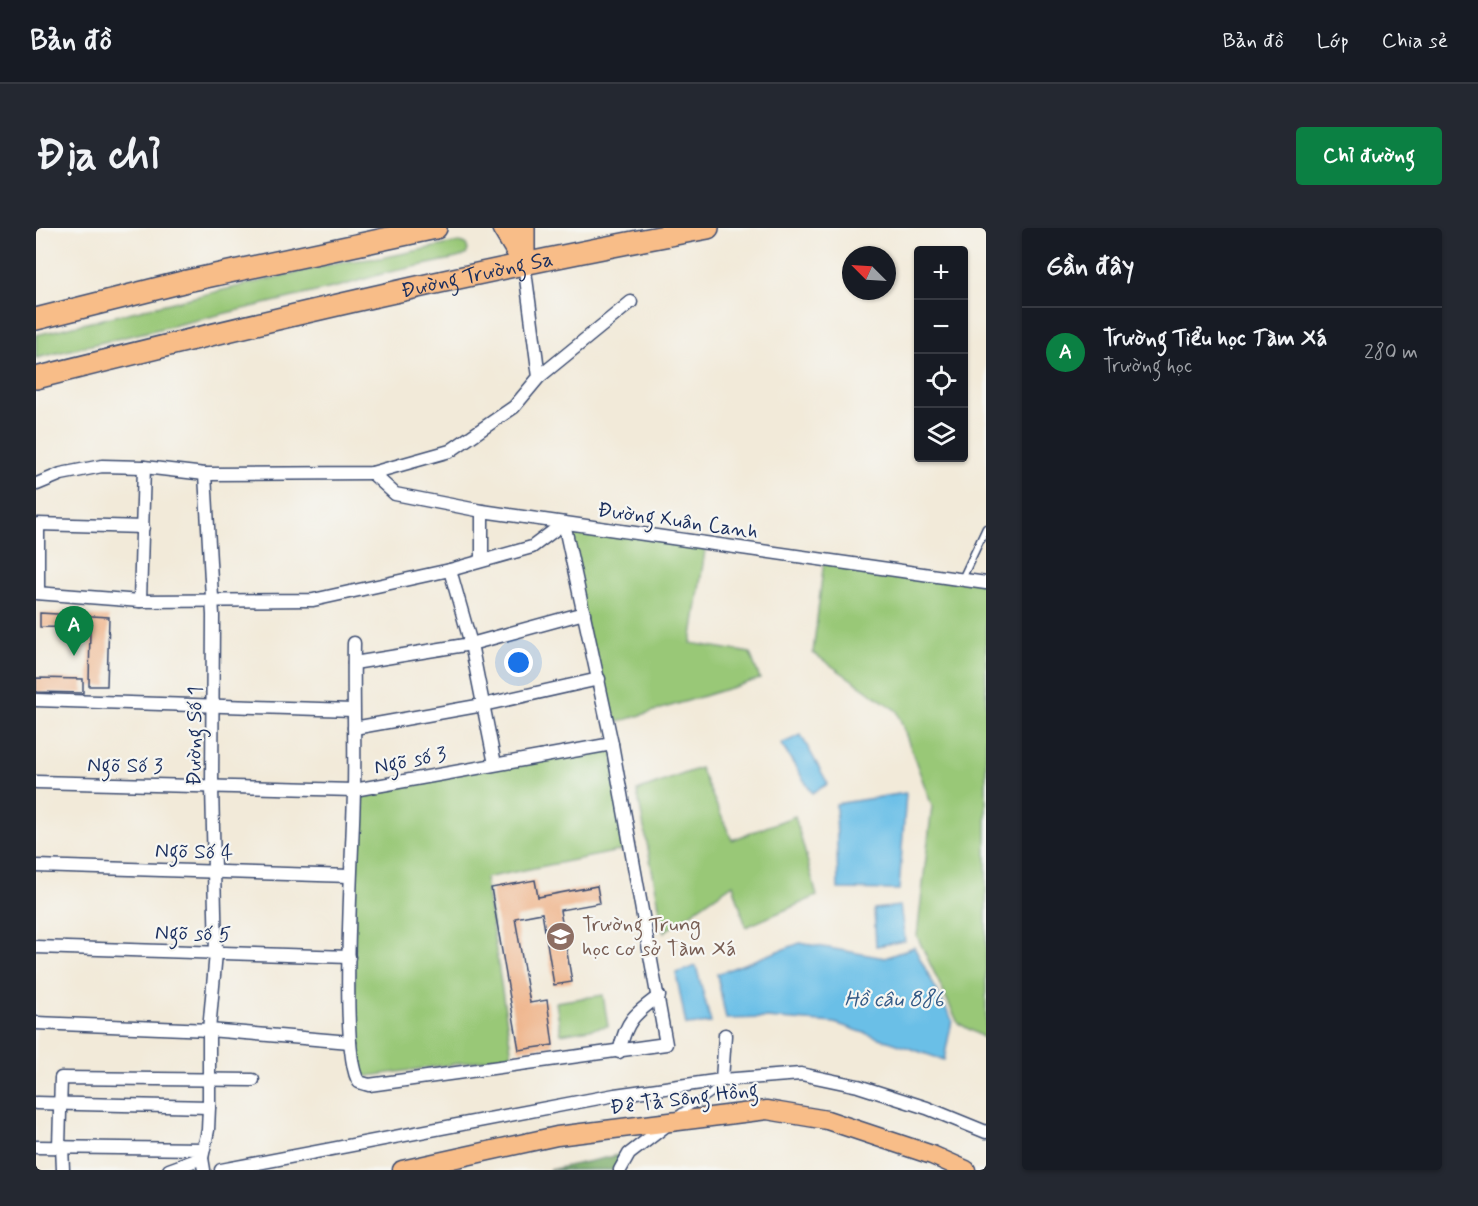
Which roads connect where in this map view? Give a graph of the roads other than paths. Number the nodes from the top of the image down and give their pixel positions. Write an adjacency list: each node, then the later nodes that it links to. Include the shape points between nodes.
1 (436, 228): 6 (highway)
2 (503, 228): 5 (highway)
3 (524, 228): 5 (highway)
4 (708, 228): 5 (highway, Đường Trường Sa)
5 (524, 263): 10 (highway, Đường Trường Sa); 11 (street)
6 (243, 270): 8 (highway, via 186,270); 9 (highway)
7 (631, 303): 11 (street)
8 (36, 307)
9 (36, 318)
10 (246, 326): 12 (highway, Đường Trường Sa); 13 (highway, Đường Trường Sa, via 197,346)
11 (539, 377): 15 (street, via 513,407 450,451)
12 (36, 378)
13 (36, 387)
14 (144, 467): 16 (street); 17 (street, via 102,466 61,474); 20 (street)
15 (372, 473): 16 (street); 18 (street, Đường Xuân Canh, via 395,494)
16 (205, 474): 28 (street, Đường Số 1)
17 (37, 484)
18 (482, 511): 19 (street, Đường Xuân Canh); 22 (street)
19 (564, 523): 22 (street, via 532,547); 24 (street, Đường Xuân Canh); 29 (street)
20 (143, 527): 26 (street, via 38,524); 27 (street)
21 (986, 528): 24 (lane)
22 (482, 560): 23 (street)
23 (450, 570): 28 (street, via 313,600); 31 (street)
24 (962, 580): 25 (street, Đường Xuân Canh)
25 (986, 583)
26 (37, 593): 27 (street)
27 (140, 601): 28 (street)
28 (212, 602): 35 (street, Đường Số 1)
29 (584, 613): 31 (street); 33 (street)
30 (354, 643): 32 (street)
31 (471, 644): 32 (street); 36 (street)
32 (354, 663): 37 (street)
33 (599, 680): 36 (street); 39 (street)
34 (36, 700): 35 (street)
35 (214, 704): 37 (street); 42 (street, Đường Số 1)
36 (483, 705): 38 (street); 40 (street)
37 (353, 710): 38 (street)
38 (354, 728): 43 (street)
39 (612, 744): 40 (street, Ngõ số 3); 50 (street)
40 (495, 764): 43 (street, Ngõ số 3)
41 (36, 782): 42 (street, Ngõ Số 3)
42 (212, 787): 43 (street, Ngõ số 3); 45 (street, Đường Số 1)
43 (354, 790): 46 (street)
44 (36, 866): 45 (street, Ngõ Số 4)
45 (216, 870): 46 (street, Ngõ Số 4); 48 (street, Đường Số 1)
46 (350, 876): 49 (street)
47 (36, 947): 48 (street, Ngõ số 5)
48 (216, 953): 49 (street, Ngõ số 5); 52 (street, Đường Số 1)
49 (349, 957): 54 (street)
50 (659, 996): 55 (street, via 628,1023); 55 (street, via 666,1044)
51 (36, 1023): 52 (street)
52 (209, 1030): 54 (street); 56 (street, Đường Số 1)
53 (725, 1035): 58 (street)
54 (350, 1042): 55 (street, via 355,1078 362,1085)
55 (619, 1052)
56 (210, 1079): 57 (street); 60 (street, via 61,1078); 61 (street, Đường Số 1)
57 (253, 1080)
58 (722, 1080): 62 (lane, via 718,1088); 63 (street, via 801,1074 858,1086); 69 (street, via 615,1095)
59 (36, 1103): 60 (street)
60 (60, 1103): 61 (street); 64 (street)
61 (209, 1107): 66 (street, Đường Số 1)
62 (668, 1124): 70 (main road, Đê Tả Sông Hồng, via 557,1136); 71 (street, via 629,1154); 72 (main road, Đê Tả Sông Hồng, via 766,1110 827,1120)
63 (986, 1132)
64 (60, 1146): 65 (street); 66 (street); 67 (street)
65 (36, 1147)
66 (204, 1159): 68 (street)
67 (63, 1170)
68 (169, 1170)
69 (221, 1170)
70 (402, 1170)
71 (620, 1170)
72 (966, 1170)

